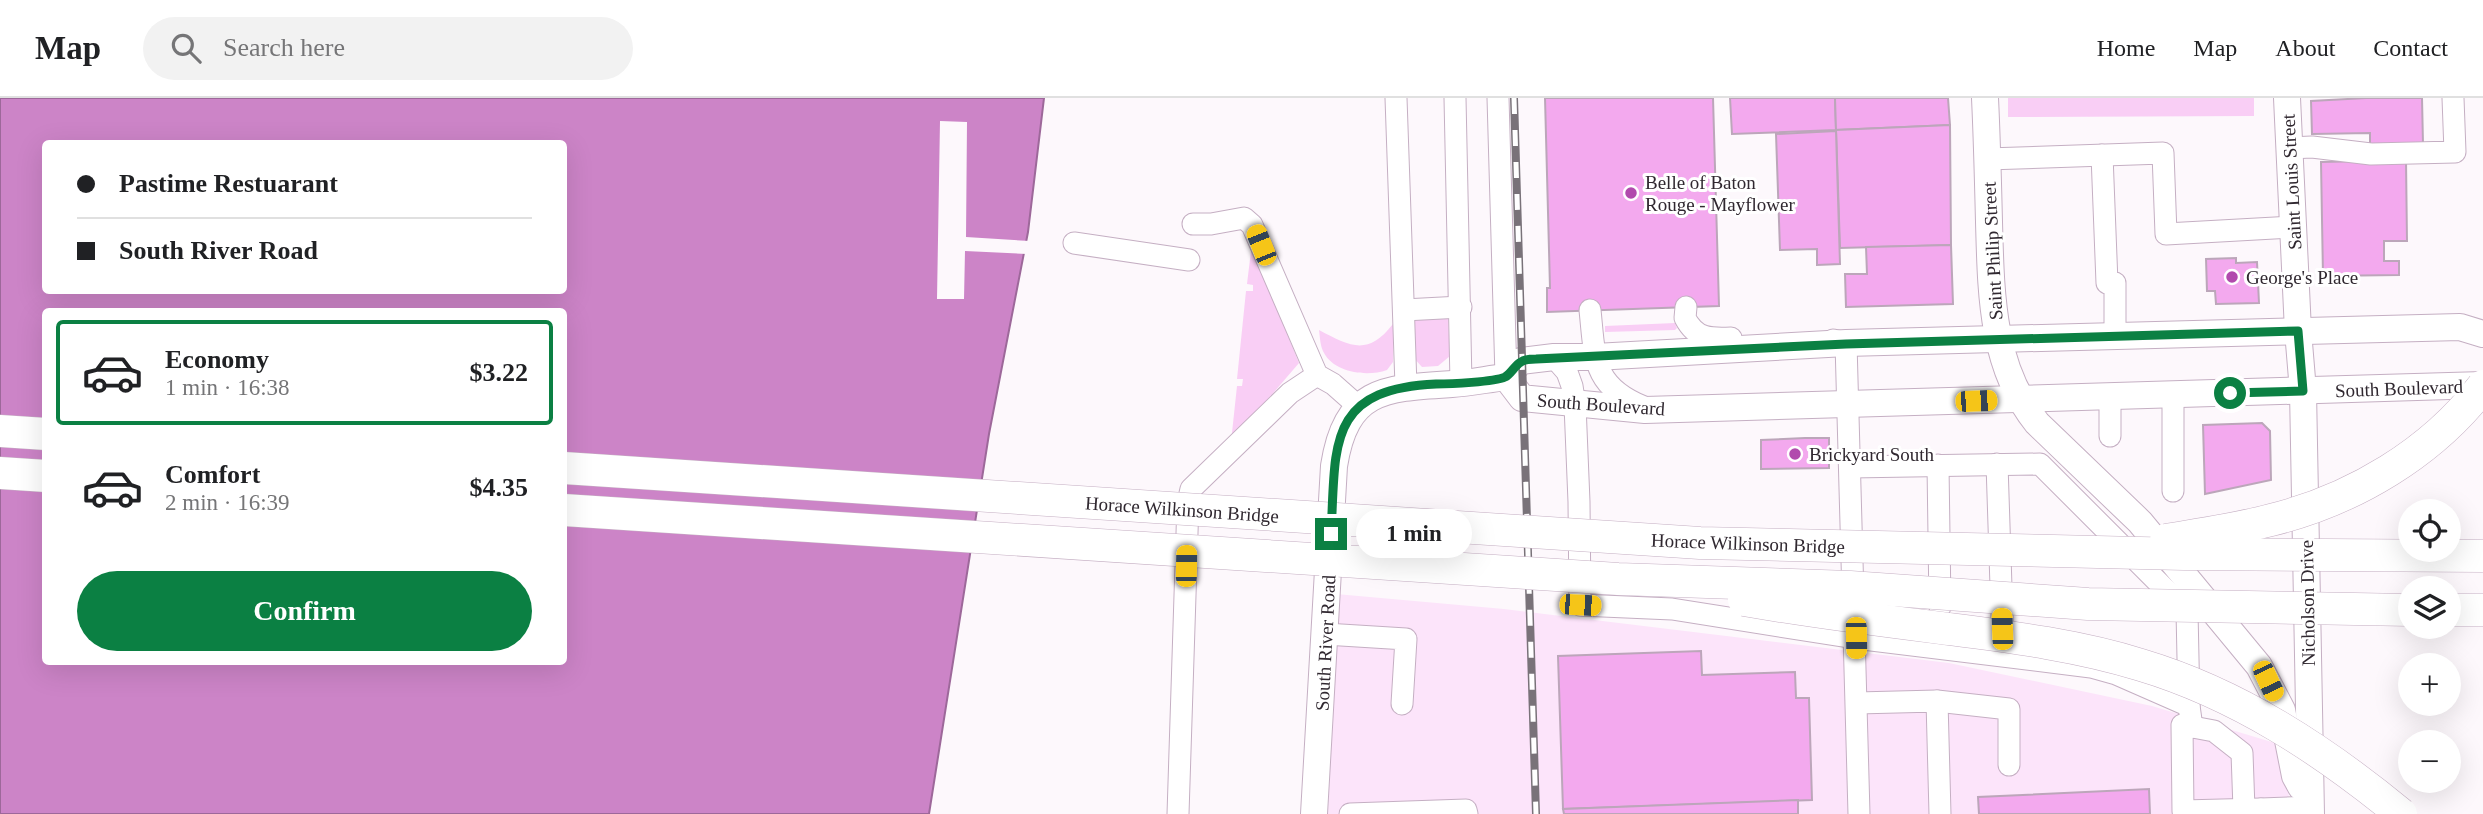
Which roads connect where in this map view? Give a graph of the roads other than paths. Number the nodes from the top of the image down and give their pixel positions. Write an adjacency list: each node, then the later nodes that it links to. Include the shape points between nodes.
1 (1396, 98): 16 (street)
2 (1455, 98): 14 (street)
3 (1498, 98): 26 (street)
4 (1985, 98): 9 (main road, Saint Philip Street)
5 (2287, 98): 7 (main road, Saint Louis Street)
6 (2453, 98): 7 (street, via 2455,152 2371,154)
7 (2289, 148): 11 (main road, Saint Louis Street)
8 (2102, 155): 9 (street); 11 (street, via 2163,153 2166,234); 20 (street, via 2107,283 2115,283)
9 (1987, 159): 21 (main road, Saint Philip Street, via 1991,301)
10 (1193, 224): 25 (street, via 1244,218 1252,225)
11 (2294, 227): 19 (main road, Saint Louis Street)
12 (1074, 243): 13 (street)
13 (1189, 260)
14 (1461, 307): 16 (street); 27 (street)
15 (1686, 307): 22 (street, via 1689,326 1704,338 1816,336)
16 (1404, 310): 28 (street)
17 (1590, 310): 24 (street)
18 (2475, 329): 19 (main road)
19 (2298, 331): 20 (main road); 30 (main road, Saint Louis Street)
20 (2115, 335): 21 (main road)
21 (1998, 340): 22 (main road); 33 (main road, Saint Philip Street)
22 (1846, 344): 24 (main road); 35 (street)
23 (1554, 357): 24 (main road); 26 (main road, via 1521,361); 34 (street, via 1567,372)
24 (1595, 357): 37 (street, via 1600,373 1617,393)
25 (1317, 375): 36 (street); 67 (street, via 1290,393 1191,489)
26 (1506, 377): 27 (main road, South River Road); 34 (main road, South Boulevard, via 1522,398)
27 (1461, 383): 28 (main road, South River Road)
28 (1406, 386): 36 (main road, South River Road, via 1385,391)
29 (2483, 386): 30 (main road, South Boulevard); 49 (highway, bridge, via 2432,441 2341,496 2273,520)
30 (2303, 391): 31 (main road, South Boulevard); 64 (main road, Nicholson Drive)
31 (2173, 395): 32 (main road, South Boulevard); 47 (street)
32 (2110, 397): 33 (main road, South Boulevard); 40 (street)
33 (2021, 399): 35 (main road, South Boulevard); 64 (main road, Saint Philip Street, via 2042,429 2140,522 2259,666 2282,710 2295,776)
34 (1575, 405): 37 (main road, South Boulevard); 56 (street, via 1580,605 1672,609)
35 (1849, 405): 37 (main road, South Boulevard); 43 (street)
36 (1359, 407): 55 (main road, South River Road, via 1345,422 1336,456)
37 (1652, 410)
38 (0, 431): 39 (highway)
39 (42, 434)
40 (2110, 436)
41 (1997, 464): 42 (street); 58 (street); 62 (street, via 2040,464 2187,611)
42 (1938, 466): 43 (street); 57 (street)
43 (1851, 467): 56 (street)
44 (567, 468): 49 (highway, Horace Wilkinson Bridge, bridge, via 1700,543)
45 (0, 472): 46 (highway)
46 (42, 476)
47 (2173, 491)
48 (567, 510): 51 (highway, bridge)
49 (2096, 552): 50 (highway, bridge)
50 (2483, 556)
51 (1618, 579): 52 (highway, bridge, via 1850,587 2088,604); 73 (highway, bridge, via 1827,614 2024,639 2133,662 2269,720 2311,745)
52 (2398, 610)
53 (2461, 610): 54 (highway)
54 (2483, 610)
55 (1325, 634): 61 (street, via 1406,639); 68 (main road, South River Road)
56 (1856, 638): 57 (street); 60 (street)
57 (1940, 649): 58 (street)
58 (2003, 657): 62 (street, via 2116,674)
59 (1937, 701): 60 (street); 63 (street, via 2009,709); 72 (street)
60 (1857, 703): 71 (street)
61 (1402, 704)
62 (2190, 717): 65 (street, via 2242,753); 65 (street, via 2182,725 2183,811)
63 (2009, 765)
64 (2311, 805): 65 (street)
65 (2256, 811)
66 (1409, 812): 69 (street); 70 (street, via 1466,810)
67 (1178, 814)
68 (1314, 814)
69 (1350, 814)
70 (1467, 814)
71 (1859, 814)
72 (1940, 814)
73 (2401, 814)

